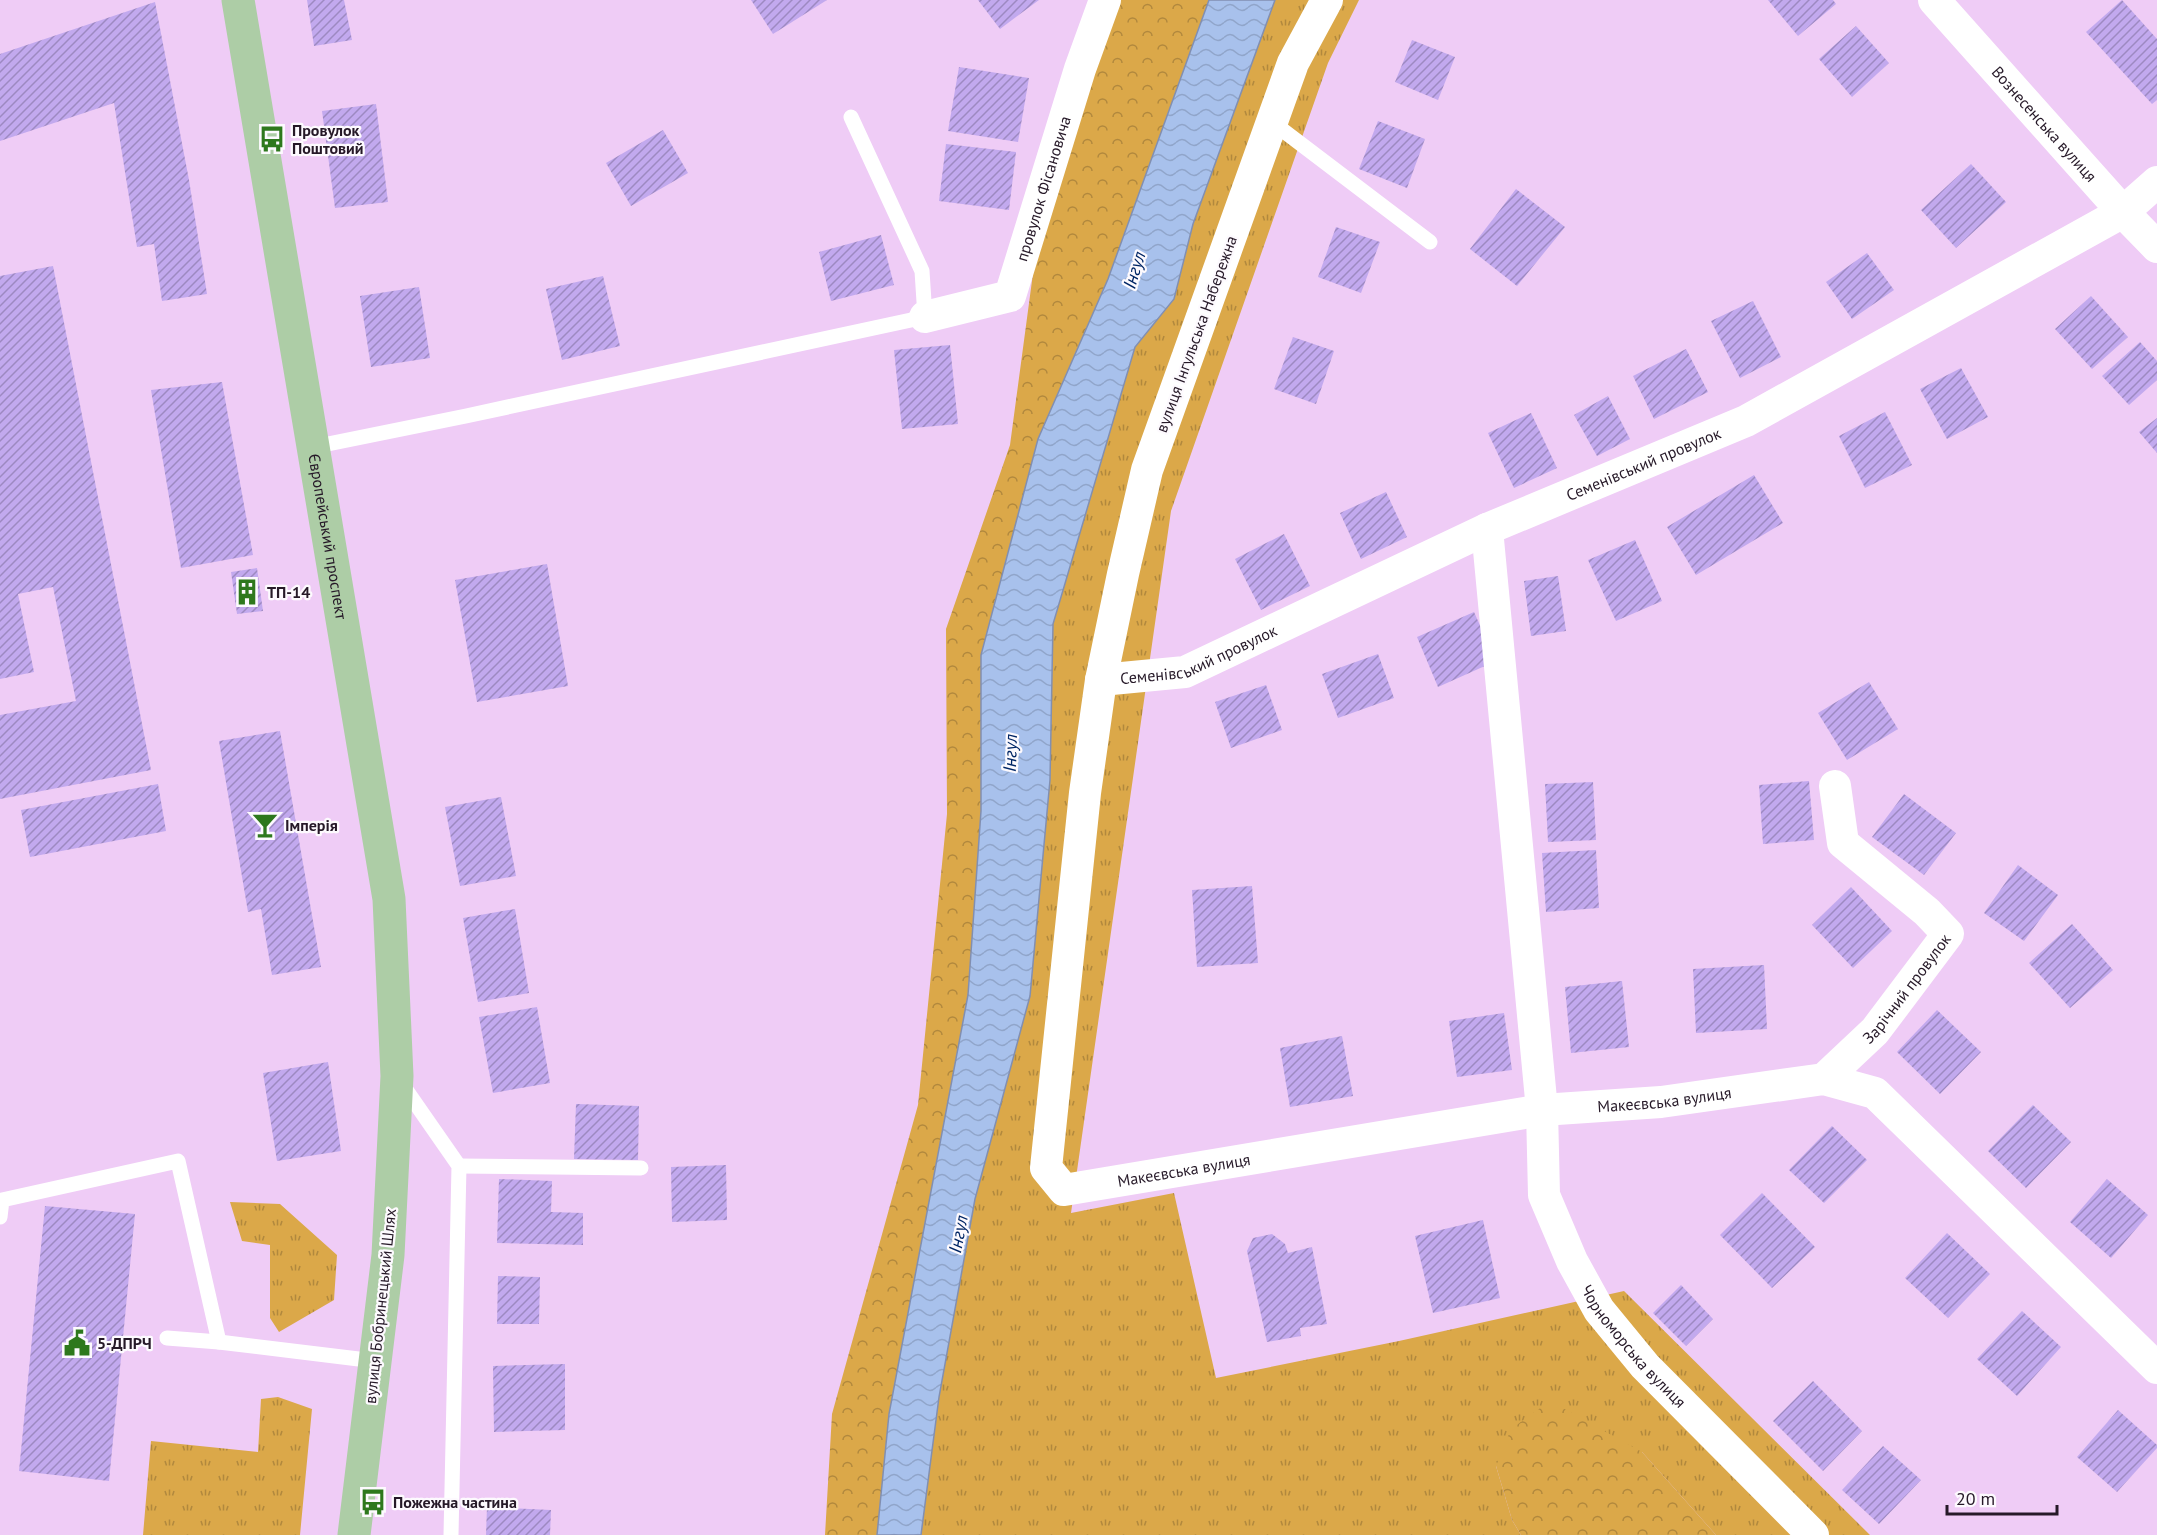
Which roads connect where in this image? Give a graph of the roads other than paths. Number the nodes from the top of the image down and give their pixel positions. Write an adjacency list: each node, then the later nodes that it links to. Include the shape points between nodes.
1 (238, 0): 12 (main road, Європейський проспект)
2 (1105, 0): 11 (street, провулок Фісановича, via 1010,296)
3 (1327, 0): 6 (street, вулиця Інгульська Набережна, via 1293,63)
4 (1934, 0): 8 (street, Вознесенська вулиця)
5 (851, 117): 11 (lane, via 922,271)
6 (1272, 122): 9 (lane); 14 (street, вулиця Інгульська Набережна, via 1147,470)
7 (2157, 182): 8 (street, Семенівський провулок)
8 (2123, 212): 10 (street, Вознесенська вулиця); 13 (street, Семенівський провулок, via 1746,421)
9 (1430, 242)
10 (2157, 247)
11 (925, 317): 12 (lane)
12 (313, 447): 16 (main road, Європейський проспект, via 389,899)
13 (1487, 529): 14 (street, Семенівський провулок, via 1185,672); 18 (street, Чорноморська вулиця)
14 (1101, 680): 21 (street, вулиця Інгульська Набережна, via 1046,1168)
15 (1835, 786): 17 (street, Зарічний провулок, via 1843,843 1928,912 1948,934 1875,1031)
16 (397, 1076): 19 (lane); 25 (main road, вулиця Бобринецький Шлях, via 388,1255)
17 (1824, 1079): 18 (street, Макеєвська вулиця, via 1661,1102); 26 (street, Макеєвська вулиця, via 1875,1093)
18 (1542, 1110): 21 (street, Макеєвська вулиця); 29 (street, Чорноморська вулиця, via 1544,1195 1572,1261 1599,1310 1645,1366)
19 (459, 1166): 20 (lane); 28 (lane)
20 (641, 1168)
21 (1064, 1190)
22 (0, 1217): 24 (lane, via 2,1200 178,1161)
23 (167, 1338): 24 (lane)
24 (219, 1342): 25 (lane)
25 (375, 1361): 27 (main road, вулиця Бобринецький Шлях)
26 (2157, 1368)
27 (354, 1535)
28 (451, 1535)
29 (1813, 1535)

